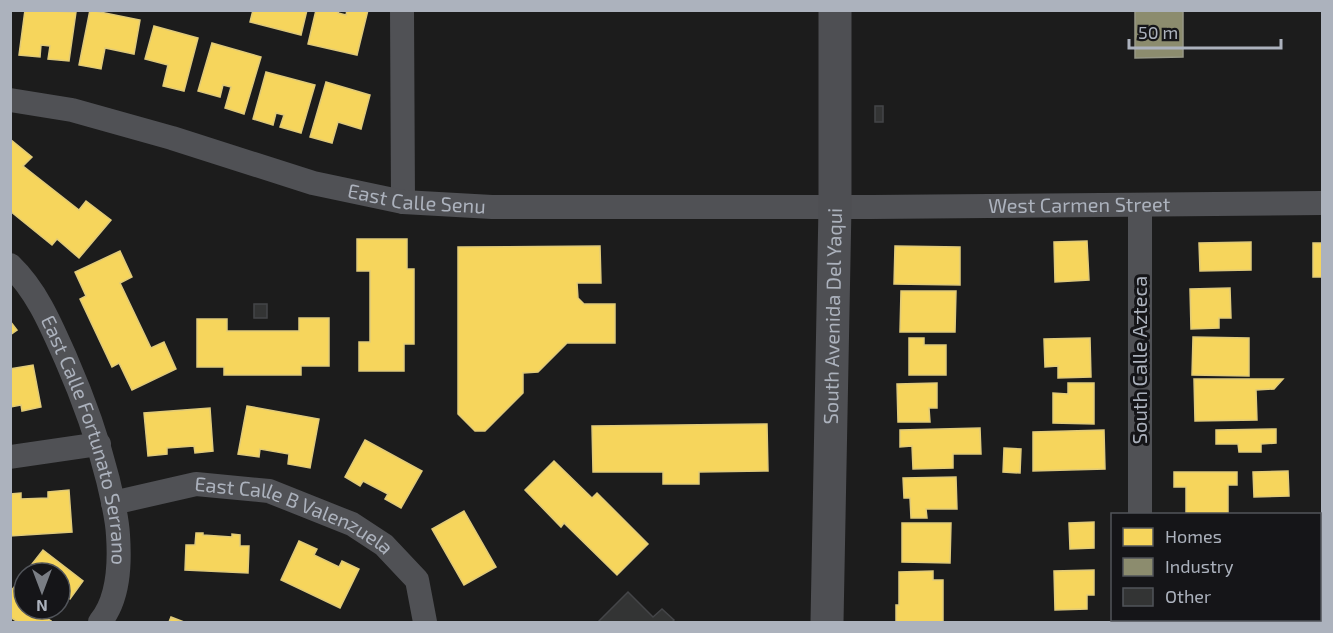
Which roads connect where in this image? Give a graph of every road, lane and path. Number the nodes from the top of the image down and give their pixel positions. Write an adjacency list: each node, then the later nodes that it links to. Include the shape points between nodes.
1 (402, 10): 4 (street)
2 (835, 10): 7 (street, South Avenida Del Yaqui)
3 (10, 100): 4 (street, East Calle Senu, via 72,110 313,183)
4 (403, 202): 7 (street, East Calle Senu, via 492,207)
5 (1323, 203): 6 (street, West Carmen Street)
6 (1140, 205): 7 (street, West Carmen Street); 12 (street, South Calle Azteca)
7 (835, 207): 15 (street, South Avenida Del Yaqui)
8 (10, 265): 9 (street, East Calle Fortunato Serrano, via 34,293 52,326)
9 (99, 444): 10 (street); 11 (street, East Calle Fortunato Serrano)
10 (10, 457)
11 (113, 503): 13 (street, East Calle Fortunato Serrano, via 118,534 116,587 107,614); 14 (street, East Calle B Valenzuela, via 196,484 269,491 352,524 384,545 417,580)
12 (1140, 513)
13 (100, 622)
14 (425, 622)
15 (827, 622)

